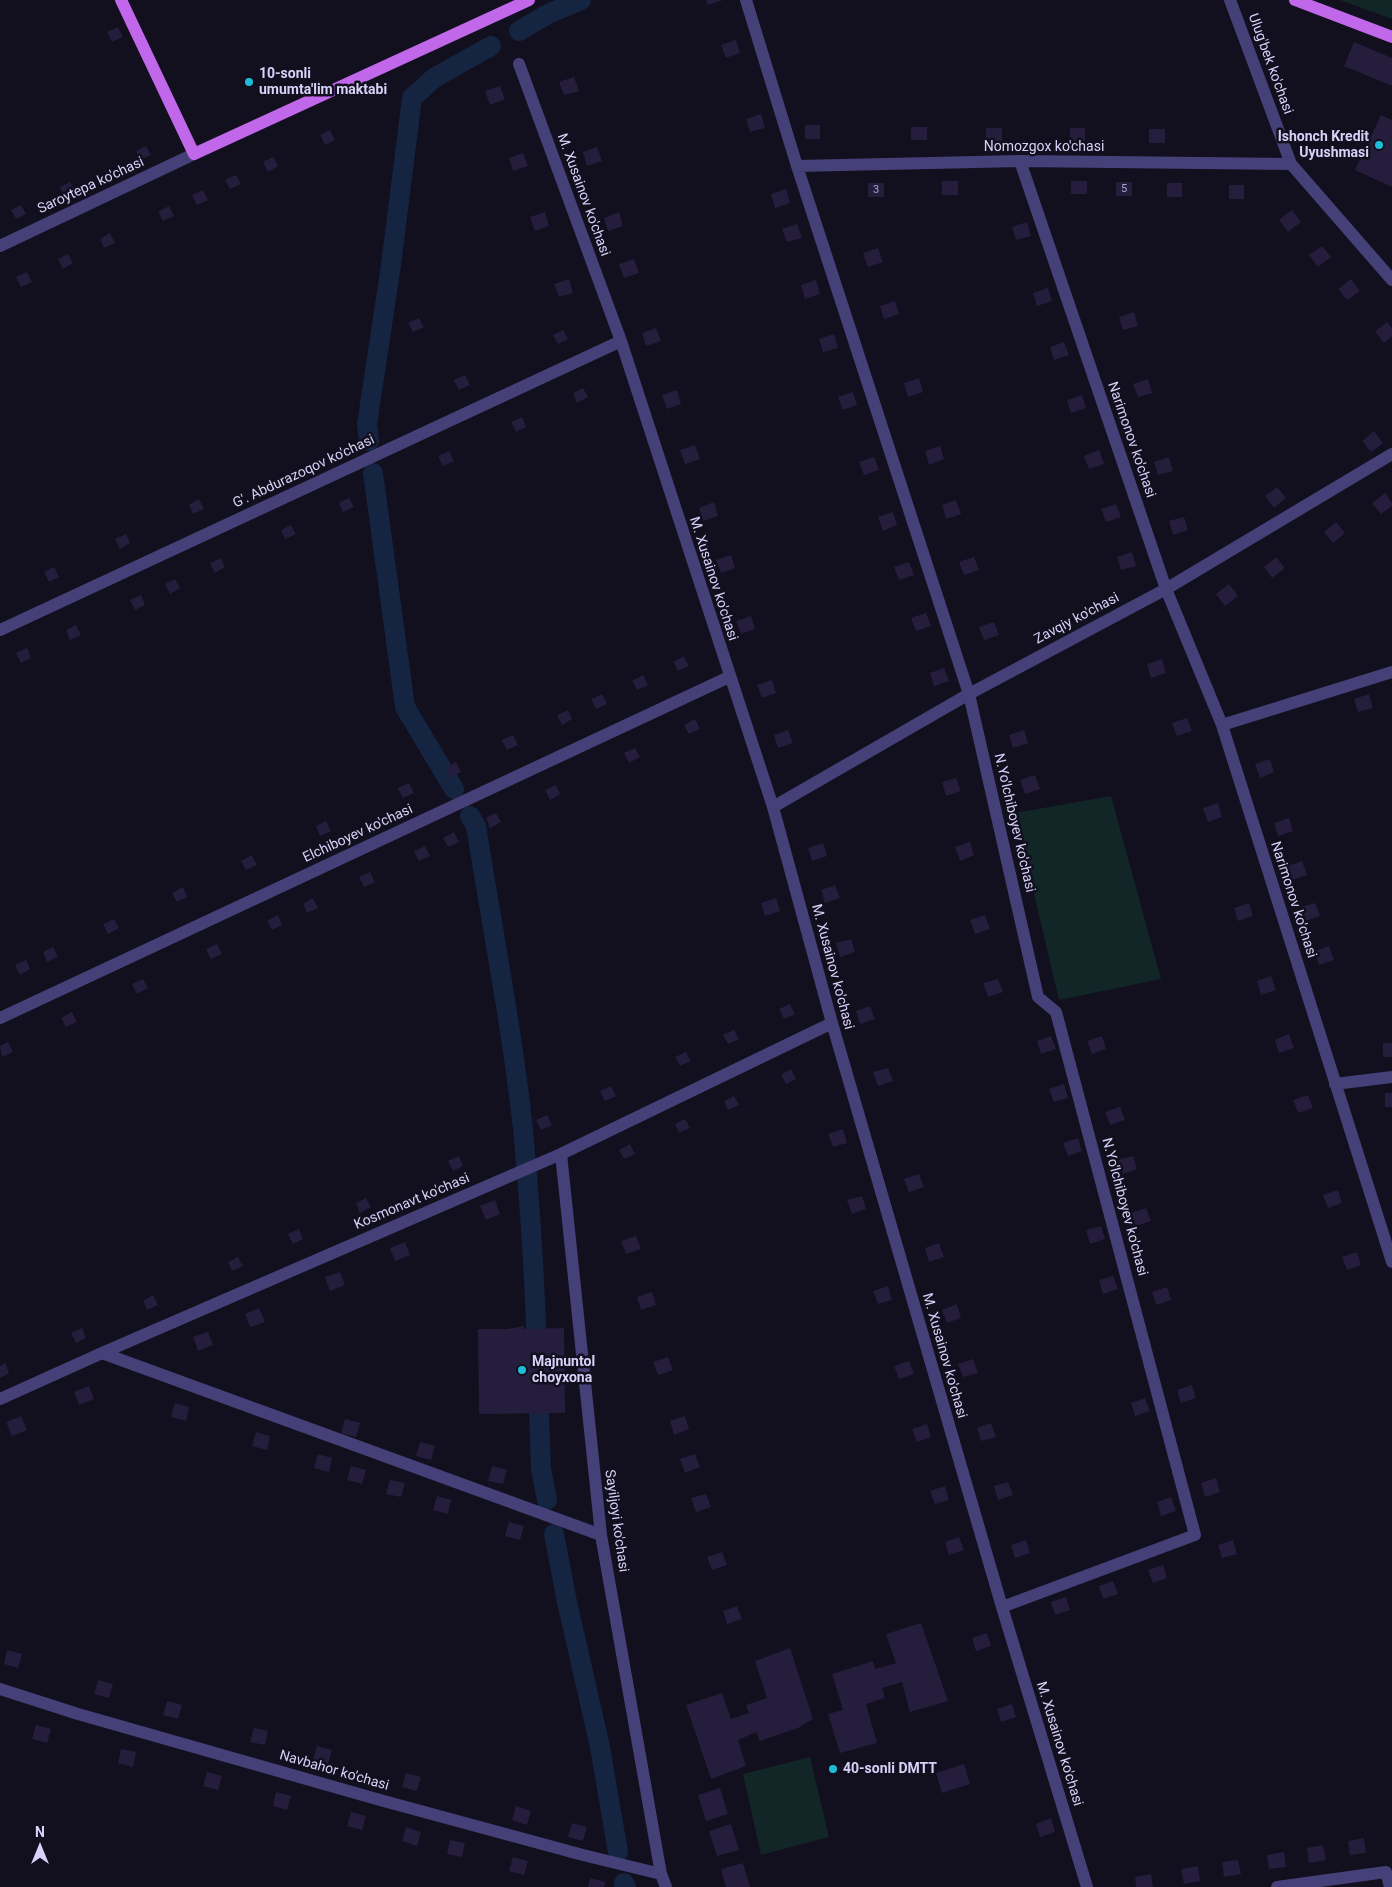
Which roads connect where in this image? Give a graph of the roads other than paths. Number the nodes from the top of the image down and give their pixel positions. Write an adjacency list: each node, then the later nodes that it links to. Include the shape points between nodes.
1 (121, 0): 8 (main road)
2 (529, 0): 8 (main road)
3 (746, 0): 11 (street)
4 (1230, 0): 10 (street, Ulug'bek ko'chasi)
5 (1295, 0): 6 (main road)
6 (1392, 37)
7 (519, 64): 14 (street, M. Xusainov ko'chasi)
8 (194, 154): 12 (street, Saroytepa ko'chasi)
9 (1020, 161): 10 (street, Nomozgox ko'chasi); 11 (street, Nomozgox ko'chasi); 16 (street, Narimonov ko'chasi)
10 (1290, 164): 13 (street, Ulug'bek ko'chasi)
11 (797, 166): 20 (street)
12 (0, 246)
13 (1392, 280)
14 (621, 341): 17 (street, G'. Abdurazoqov ko'chasi); 19 (street, M. Xusainov ko'chasi)
15 (1392, 454): 16 (street, Zavqiy ko'chasi)
16 (1166, 589): 20 (street, Zavqiy ko'chasi); 21 (street, Narimonov ko'chasi)
17 (0, 630)
18 (1392, 672): 21 (street)
19 (729, 677): 22 (street, M. Xusainov ko'chasi); 23 (street, Elchiboyev ko'chasi)
20 (970, 694): 22 (street, Zavqiy ko'chasi); 32 (street, N.Yo'lchiboyev ko'chasi, via 1038,997 1056,1012 1194,1535)
21 (1222, 725): 26 (street, Narimonov ko'chasi)
22 (773, 807): 24 (street, M. Xusainov ko'chasi)
23 (0, 1018)
24 (832, 1023): 27 (street, Kosmonavt ko'chasi); 32 (street, M. Xusainov ko'chasi)
25 (1392, 1076): 26 (street)
26 (1335, 1084): 28 (street, Narimonov ko'chasi)
27 (560, 1155): 29 (street, Kosmonavt ko'chasi); 31 (street, Sayiljoyi ko'chasi)
28 (1392, 1262)
29 (102, 1353): 30 (street, Kosmonavt ko'chasi); 31 (street)
30 (0, 1399)
31 (601, 1535): 34 (street, Sayiljoyi ko'chasi)
32 (1002, 1607): 36 (street, M. Xusainov ko'chasi)
33 (0, 1689): 34 (street, Navbahor ko'chasi, via 371,1797)
34 (661, 1874): 35 (street, Sayiljoyi ko'chasi)
35 (666, 1887)
36 (1087, 1887)
37 (1277, 1887): 38 (street, via 1386,1872)
38 (1390, 1887)

